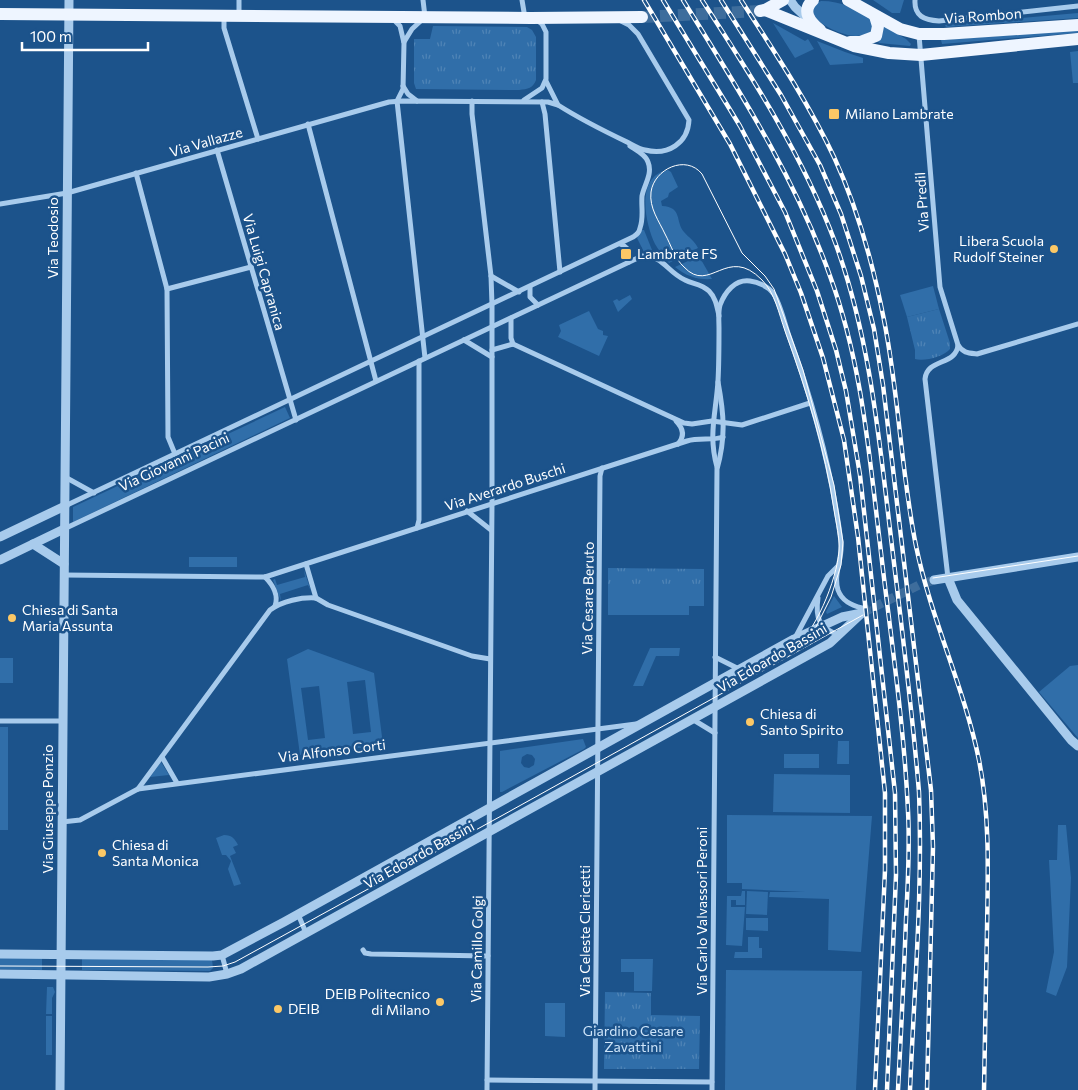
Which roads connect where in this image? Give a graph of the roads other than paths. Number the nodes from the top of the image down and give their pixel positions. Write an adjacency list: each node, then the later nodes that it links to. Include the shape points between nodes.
1 (69, 0): 12 (street, Via Teodosio)
2 (239, 0): 14 (street)
3 (423, 0): 17 (street)
4 (522, 0): 19 (street)
5 (784, 0): 27 (main road, via 763,11)
6 (790, 0): 22 (street)
7 (813, 0): 22 (main road, via 807,8)
8 (848, 0): 15 (main road, Via Rombon)
9 (915, 0): 10 (street, Via Rombon, via 918,14 939,21)
10 (1078, 6)
11 (0, 14): 12 (main road)
12 (69, 15): 13 (main road); 44 (street, Via Teodosio)
13 (224, 16): 14 (main road); 41 (street, via 224,28)
14 (239, 16): 16 (main road)
15 (875, 16): 24 (main road, Via Rombon); 27 (main road, via 876,36 860,42)
16 (387, 17): 17 (main road); 28 (street, via 399,24)
17 (425, 17): 19 (main road); 28 (street, via 412,28)
18 (642, 17): 21 (main road)
19 (528, 18): 20 (main road); 25 (street, via 542,24)
20 (563, 18): 21 (main road); 25 (street, via 552,23)
21 (613, 18): 40 (street, via 638,34 689,120 685,136 677,146 666,150 645,150)
22 (809, 20): 27 (main road)
23 (1078, 25): 24 (main road, Via Rombon)
24 (919, 34): 29 (street, Via Predil)
25 (546, 37): 30 (street)
26 (1078, 39): 29 (main road)
27 (837, 40): 29 (main road, via 875,51)
28 (404, 43): 31 (street)
29 (921, 55): 64 (street, Via Predil, via 940,287)
30 (546, 79): 35 (street, via 542,88); 37 (street)
31 (403, 86): 32 (street); 33 (street)
32 (397, 101): 33 (street, Via Vallazze); 39 (street, Via Vallazze); 61 (street)
33 (418, 101): 34 (street, Via Vallazze)
34 (472, 101): 35 (street, Via Vallazze); 50 (street)
35 (521, 101): 36 (street, Via Vallazze)
36 (542, 102): 37 (street, Via Vallazze); 38 (street)
37 (558, 105): 38 (street); 40 (street, Via Vallazze)
38 (544, 109): 49 (street)
39 (308, 124): 41 (street, Via Vallazze); 68 (street)
40 (618, 138): 46 (street, Via Giovanni Pacini, via 641,153 650,172 642,196 643,218 637,234)
41 (258, 139): 42 (street, Via Vallazze)
42 (217, 150): 43 (street, Via Vallazze); 48 (street, Via Luigi Capranica)
43 (136, 173): 44 (street, Via Vallazze); 53 (street)
44 (67, 193): 45 (street, Via Vallazze); 84 (street, Via Teodosio)
45 (0, 204)
46 (620, 244): 47 (street, via 629,251); 49 (street, Via Giovanni Pacini)
47 (629, 262): 51 (street, Via Giovanni Pacini, via 642,256 659,258 674,274); 56 (street, Via Giovanni Pacini)
48 (251, 267): 53 (street); 72 (street, Via Luigi Capranica)
49 (560, 272): 52 (street, Via Giovanni Pacini)
50 (491, 276): 54 (street); 55 (street)
51 (700, 284): 57 (street, Via Carlo Valvassori Peroni, via 714,296)
52 (530, 287): 54 (street, Via Giovanni Pacini); 56 (street, via 530,297)
53 (167, 289): 81 (street, via 168,436)
54 (519, 292): 55 (street, Via Giovanni Pacini)
55 (492, 305): 60 (street); 61 (street, Via Giovanni Pacini)
56 (538, 305): 58 (street, Via Giovanni Pacini)
57 (719, 316): 71 (street, Via Carlo Valvassori Peroni); 73 (street, Via Carlo Valvassori Peroni, via 729,290 741,282 759,283 774,293)
58 (511, 318): 60 (street, Via Giovanni Pacini); 63 (street)
59 (1078, 324): 64 (street, via 976,354 963,352)
60 (492, 327): 62 (street, Via Giovanni Pacini); 65 (street)
61 (423, 337): 66 (street); 68 (street, Via Giovanni Pacini)
62 (464, 340): 66 (street, Via Giovanni Pacini); 67 (street)
63 (513, 344): 65 (street); 75 (street)
64 (958, 345): 101 (street, via 953,357 930,367 925,376)
65 (492, 350): 67 (street)
66 (425, 358): 69 (street, Via Giovanni Pacini)
67 (492, 358): 86 (street)
68 (370, 360): 70 (street); 72 (street, Via Giovanni Pacini)
69 (419, 361): 70 (street, Via Giovanni Pacini); 89 (street)
70 (376, 381): 74 (street, Via Giovanni Pacini)
71 (718, 382): 76 (street, Via Carlo Valvassori Peroni); 77 (street, Via Carlo Valvassori Peroni)
72 (290, 399): 74 (street); 81 (street, Via Giovanni Pacini)
73 (810, 403): 77 (street, via 745,424); 98 (street, via 834,500 841,544)
74 (296, 420): 90 (street, Via Giovanni Pacini)
75 (676, 420): 76 (street, via 688,424); 80 (street, via 682,434)
76 (712, 421): 77 (street); 79 (street, Via Carlo Valvassori Peroni)
77 (724, 422): 78 (street, Via Carlo Valvassori Peroni)
78 (723, 436): 79 (street); 83 (street, Via Carlo Valvassori Peroni)
79 (712, 439): 80 (street, Via Averardo Buschi, via 693,439); 83 (street, Via Carlo Valvassori Peroni)
80 (678, 444): 82 (street, Via Averardo Buschi)
81 (175, 454): 85 (street, Via Giovanni Pacini)
82 (602, 468): 86 (street, Via Averardo Buschi); 119 (street, Via Cesare Beruto)
83 (717, 469): 110 (street, Via Carlo Valvassori Peroni)
84 (65, 477): 85 (street); 87 (street, Via Teodosio)
85 (94, 493): 87 (street, Via Giovanni Pacini)
86 (492, 503): 88 (street, Via Averardo Buschi); 91 (street)
87 (65, 506): 90 (street); 92 (street, Via Giovanni Pacini)
88 (467, 511): 89 (street, Via Averardo Buschi); 91 (street)
89 (417, 528): 97 (street, Via Averardo Buschi)
90 (64, 529): 93 (street, Via Giovanni Pacini); 96 (street, Via Giuseppe Ponzio)
91 (491, 530): 111 (street)
92 (0, 537)
93 (33, 544): 95 (street, Via Giovanni Pacini); 96 (street)
94 (1078, 557): 101 (street)
95 (0, 560)
96 (64, 564): 99 (street, Via Giuseppe Ponzio)
97 (306, 564): 100 (street, Via Averardo Buschi); 104 (street)
98 (838, 566): 103 (street); 106 (street, via 840,594)
99 (64, 575): 100 (street, Via Averardo Buschi); 117 (street, Via Giuseppe Ponzio)
100 (265, 577): 105 (street, via 276,596)
101 (948, 578): 102 (street); 122 (street, via 957,600)
102 (934, 580)
103 (818, 595): 107 (street, via 817,612); 109 (street)
104 (316, 598): 105 (street); 111 (street, via 463,653)
105 (275, 606): 124 (street)
106 (862, 608)
107 (822, 626): 108 (street); 108 (street, Via Edoardo Bassini, via 862,613); 109 (street, Via Edoardo Bassini)
108 (839, 635): 114 (street, Via Edoardo Bassini)
109 (794, 639): 112 (street, Via Edoardo Bassini)
110 (715, 656): 112 (street, Via Edoardo Bassini); 113 (street, Via Carlo Valvassori Peroni)
111 (490, 659): 121 (street)
112 (740, 669): 113 (street, Via Edoardo Bassini)
113 (715, 683): 114 (street, Via Carlo Valvassori Peroni); 118 (street, Via Edoardo Bassini)
114 (715, 706): 115 (street, Via Edoardo Bassini); 120 (street, Via Carlo Valvassori Peroni)
115 (692, 719): 120 (street); 125 (street, Via Edoardo Bassini)
116 (0, 720): 117 (street)
117 (62, 721): 129 (street, Via Giuseppe Ponzio)
118 (642, 723): 119 (street, Via Edoardo Bassini); 123 (street, Via Edoardo Bassini)
119 (598, 729): 121 (street, Via Edoardo Bassini); 123 (street)
120 (715, 733): 143 (street, Via Carlo Valvassori Peroni)
121 (490, 742): 126 (street, Via Alfonso Corti); 128 (street)
122 (1078, 746)
123 (598, 748): 125 (street); 128 (street, Via Edoardo Bassini)
124 (162, 757): 126 (street); 127 (street)
125 (597, 771): 130 (street, Via Edoardo Bassini); 142 (street, Via Celeste Clericetti)
126 (177, 783): 127 (street, Via Alfonso Corti)
127 (138, 789): 129 (street, Via Alfonso Corti, via 80,820)
128 (489, 808): 130 (street, Via Camillo Golgi); 131 (street, Via Edoardo Bassini)
129 (62, 822): 135 (street, Via Giuseppe Ponzio)
130 (489, 832): 132 (street, Via Edoardo Bassini); 137 (street, Via Camillo Golgi)
131 (298, 914): 132 (street); 136 (street, Via Edoardo Bassini)
132 (306, 933): 139 (street, Via Edoardo Bassini)
133 (363, 950): 137 (street, via 371,954)
134 (0, 954): 135 (street, Via Edoardo Bassini)
135 (60, 955): 136 (street, Via Edoardo Bassini); 140 (street, Via Giuseppe Ponzio)
136 (222, 955): 139 (street)
137 (488, 956): 141 (street, Via Camillo Golgi)
138 (0, 974): 140 (street, Via Edoardo Bassini)
139 (226, 974): 140 (street, Via Edoardo Bassini, via 209,977)
140 (61, 975): 144 (street, Via Giuseppe Ponzio)
141 (487, 1080): 142 (street); 145 (street, Via Camillo Golgi)
142 (595, 1081): 143 (street); 146 (street, Via Celeste Clericetti)
143 (712, 1082): 147 (street, Via Carlo Valvassori Peroni)
144 (60, 1090)
145 (487, 1090)
146 (595, 1090)
147 (712, 1090)

